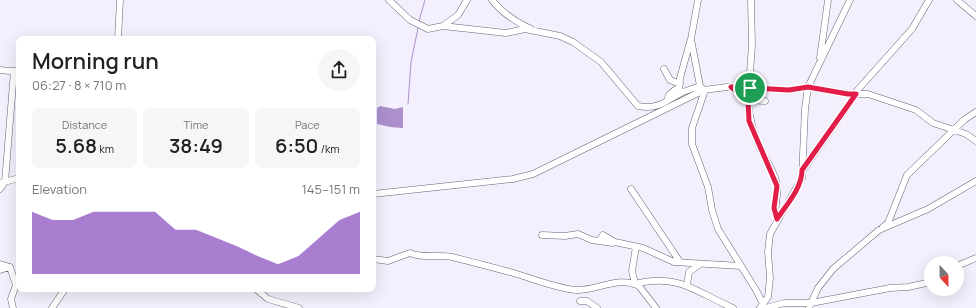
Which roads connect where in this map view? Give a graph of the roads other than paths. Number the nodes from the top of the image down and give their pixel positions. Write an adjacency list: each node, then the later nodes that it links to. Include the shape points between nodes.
1 (120, 0): 14 (street)
2 (389, 0): 12 (street, via 418,26 428,29)
3 (467, 0): 12 (street, via 458,15)
4 (492, 0): 13 (street, via 508,16)
5 (698, 0): 15 (street)
6 (750, 0): 24 (street)
7 (828, 0): 16 (street)
8 (850, 0): 16 (street)
9 (957, 0): 11 (street)
10 (929, 2): 26 (street, via 912,29)
11 (976, 16)
12 (443, 26): 13 (street, via 506,33 525,29)
13 (535, 30): 21 (street, via 573,42 601,62 638,106 658,107)
14 (118, 36)
15 (691, 38): 21 (street); 25 (street)
16 (820, 62): 23 (street)
17 (664, 69): 21 (street, via 670,80)
18 (0, 70): 19 (street)
19 (16, 72)
20 (16, 79): 36 (street)
21 (680, 87): 25 (street); 29 (street)
22 (731, 87): 24 (street); 25 (street); 27 (street)
23 (808, 87): 24 (street, via 789,90); 26 (street); 33 (street)
24 (750, 88): 27 (street)
25 (703, 89): 29 (street); 50 (street, via 692,128 692,144 708,187 718,229)
26 (855, 94): 31 (street, via 868,94 916,110 933,123); 33 (street)
27 (748, 100): 28 (street); 40 (street, via 749,121 777,186 774,208)
28 (765, 101)
29 (680, 102): 39 (street, via 533,174)
30 (976, 112): 31 (street)
31 (954, 130): 32 (street); 41 (street, via 907,175 888,223)
32 (976, 141)
33 (802, 170): 40 (street, via 802,178 794,195)
34 (16, 179): 36 (street)
35 (976, 181): 41 (street, via 928,209)
36 (2, 183): 37 (street)
37 (0, 189)
38 (630, 189): 46 (street)
39 (376, 194)
40 (777, 219): 60 (street, via 770,234 770,278 768,297)
41 (882, 228): 59 (street, via 833,269 818,288)
42 (542, 234): 43 (street, via 578,234 599,241 603,235 623,245)
43 (636, 247): 46 (street); 53 (street, via 632,271)
44 (976, 258): 47 (street)
45 (376, 259): 53 (street, via 388,261 410,253 416,256 446,256 577,290 603,287 613,283)
46 (680, 262): 49 (street)
47 (964, 263)
48 (0, 264): 51 (street)
49 (700, 264): 50 (street); 55 (street, via 689,272)
50 (742, 266): 60 (street)
51 (10, 267): 52 (street); 61 (street, via 16,285 11,299)
52 (0, 270)
53 (635, 284): 55 (street, via 674,281); 65 (street)
54 (924, 284): 59 (street, via 890,288)
55 (687, 285): 66 (street)
56 (63, 292): 62 (street)
57 (260, 292): 63 (street, via 268,299)
58 (580, 301): 64 (street, via 587,301)
59 (810, 306): 60 (street, via 784,303)
60 (763, 307)
61 (13, 308)
62 (52, 308)
63 (299, 308)
64 (597, 308)
65 (656, 308)
66 (733, 308)

